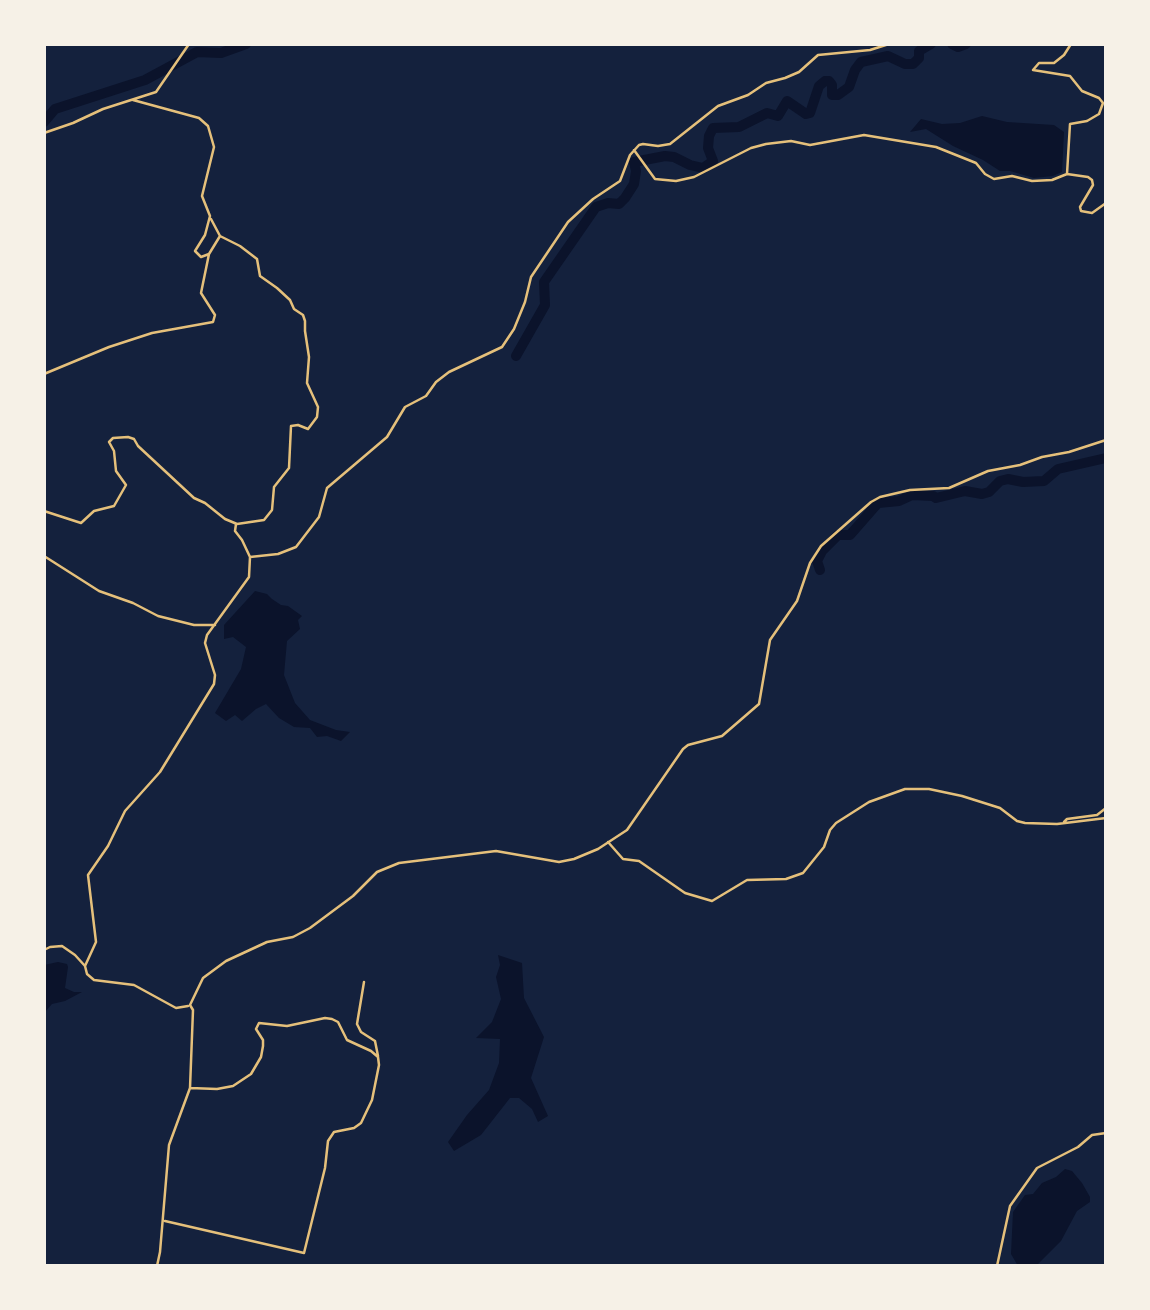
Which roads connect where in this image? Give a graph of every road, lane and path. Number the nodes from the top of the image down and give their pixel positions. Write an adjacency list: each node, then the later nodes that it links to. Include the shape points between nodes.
1 (189, 44): 4 (street, via 160,88)
2 (889, 44): 6 (street, via 818,55 799,72 718,106 670,144 643,144)
3 (1071, 44): 7 (street, via 1054,63 1040,63 1033,70 1070,76 1102,103 1099,114 1070,124)
4 (133, 100): 5 (street); 9 (street, via 199,118 208,126 214,146 202,196)
5 (44, 133)
6 (634, 150): 7 (street, via 652,177 667,181 694,177 766,144 791,141 810,145 864,135 936,147 976,163 994,179 1052,180); 17 (street, via 620,181 568,222 531,277 514,329 502,347 450,372 421,400 405,407 387,437 327,488 319,517 296,547)
7 (1067, 174): 8 (street, via 1092,180 1081,211 1092,213)
8 (1106, 203)
9 (210, 216): 10 (street); 11 (street, via 195,251 201,257)
10 (219, 236): 11 (street); 15 (street, via 257,259 260,276 303,315 309,357 307,383 318,407 308,429 294,424 289,429 289,468 272,491 271,515)
11 (209, 254): 12 (street, via 201,293 215,316 213,322 109,347)
12 (44, 374)
13 (1106, 440): 22 (street, via 988,471 949,488 910,490 871,502 821,546 810,563 797,601 770,640 759,704 722,736 683,749 627,831)
14 (44, 511): 15 (street, via 81,523 94,511 114,506 126,485 116,471 109,442 128,437 194,498)
15 (237, 524): 17 (street, via 235,531)
16 (44, 556): 18 (street, via 99,591 158,616)
17 (250, 557): 18 (street, via 249,577)
18 (215, 625): 24 (street, via 205,643 214,684 160,772 125,811 88,875 96,942)
19 (1106, 808): 21 (street)
20 (1106, 818): 21 (street)
21 (1063, 823): 22 (street, via 1025,823 1000,808 962,796 905,789 869,802 836,823 803,873 786,879 747,880 712,901 685,893 639,861 623,859)
22 (608, 842): 26 (street, via 588,854 559,862 496,851 386,867 310,928 267,942 215,968 203,978)
23 (44, 950): 24 (street, via 62,946)
24 (85, 966): 26 (street, via 94,980 134,985 176,1008)
25 (364, 982): 27 (street, via 358,1024 361,1032 375,1041)
26 (190, 1005): 28 (street)
27 (378, 1057): 28 (street, via 348,1040 332,1019 287,1026 259,1023 256,1029 264,1040 251,1074 233,1086); 30 (street, via 369,1111 361,1123 334,1132 328,1141 304,1253)
28 (190, 1088): 30 (street, via 169,1145)
29 (1106, 1133): 32 (street, via 1092,1135 1079,1147 1037,1168 1010,1206)
30 (164, 1221): 31 (street)
31 (157, 1266)
32 (997, 1266)

